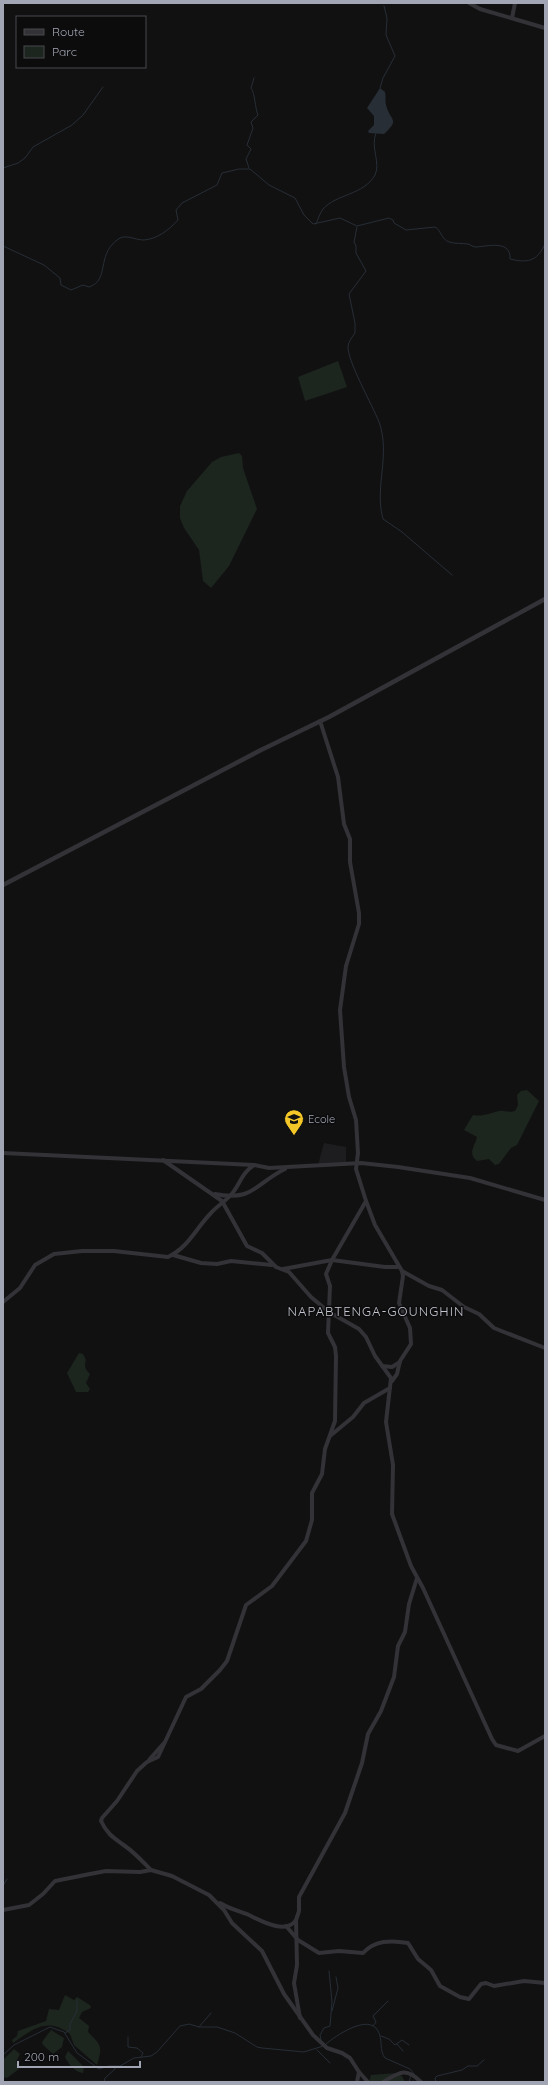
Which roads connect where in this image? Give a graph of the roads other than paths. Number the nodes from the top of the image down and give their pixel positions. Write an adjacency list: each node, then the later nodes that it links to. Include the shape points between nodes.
1 (469, 3): 4 (street)
2 (481, 3): 4 (street)
3 (514, 3): 5 (street)
4 (480, 8): 5 (street)
5 (512, 18): 6 (street)
6 (545, 28)
7 (545, 599): 8 (street)
8 (320, 721): 9 (street); 12 (street, via 338,776 344,824 350,839 350,862 359,914 359,924 346,966 340,1010 344,1067 356,1120)
9 (3, 885)
10 (3, 1152): 11 (street)
11 (163, 1160): 13 (street); 15 (street)
12 (357, 1163): 14 (street); 17 (street, via 470,1178); 18 (street, via 356,1169)
13 (254, 1165): 14 (street); 16 (street, via 244,1173)
14 (286, 1168): 16 (street, via 243,1196)
15 (212, 1194): 16 (street); 19 (street)
16 (229, 1197): 19 (street)
17 (545, 1200)
18 (366, 1201): 21 (street); 23 (street, via 375,1226)
19 (223, 1202): 20 (street, via 210,1214 186,1245); 22 (street, via 238,1226 243,1241 247,1246 262,1253)
20 (172, 1255): 22 (street, via 201,1263 217,1264 231,1261); 26 (street, via 168,1257 88,1251 54,1254 35,1265 20,1288)
21 (332, 1260): 23 (street); 24 (street); 27 (street, via 326,1274 330,1286)
22 (273, 1265): 24 (street)
23 (398, 1267): 25 (street)
24 (283, 1269): 27 (street)
25 (402, 1271): 28 (street, via 442,1290 464,1307 479,1314 494,1328); 29 (street, via 399,1303 408,1322 412,1339 410,1347)
26 (3, 1302)
27 (329, 1312): 30 (street, via 359,1329); 33 (street, via 328,1333 336,1356 335,1420)
28 (545, 1348)
29 (400, 1361): 30 (street, via 392,1367); 31 (street, via 397,1374)
30 (382, 1366): 31 (street)
31 (392, 1381): 32 (street)
32 (390, 1388): 33 (street, via 364,1403 353,1417); 34 (street, via 386,1422 393,1465 392,1514)
33 (330, 1436): 36 (street, via 325,1449 322,1474 312,1493 312,1520 306,1541 272,1586 246,1605 227,1661 201,1689 186,1697 158,1757 137,1771 100,1821 112,1838 125,1846)
34 (417, 1578): 35 (street, via 496,1745 518,1750); 39 (street, via 409,1604 405,1632 398,1646 394,1678 381,1711 368,1734 362,1763 345,1812 300,1891)
35 (545, 1736)
36 (151, 1870): 37 (street, via 172,1876); 38 (street, via 106,1871 55,1881 29,1905)
37 (209, 1895): 40 (street, via 228,1908 249,1915 260,1922); 43 (street, via 224,1910 232,1923 262,1951)
38 (3, 1910)
39 (296, 1920): 40 (street, via 291,1926); 41 (street)
40 (286, 1926): 41 (street)
41 (298, 1940): 42 (street, via 319,1952 363,1953 369,1946 384,1941 408,1943 418,1959 431,1970 440,1986 460,1997 469,1998 481,1984 486,1983 494,1986 524,1981); 43 (street, via 294,1983)
42 (545, 1983)
43 (300, 2019): 44 (street, via 321,2044 350,2058)
44 (358, 2072): 45 (street); 46 (street)
45 (357, 2082)
46 (368, 2082)
47 (383, 2082): 48 (street, via 402,2072 409,2072)
48 (421, 2082)

